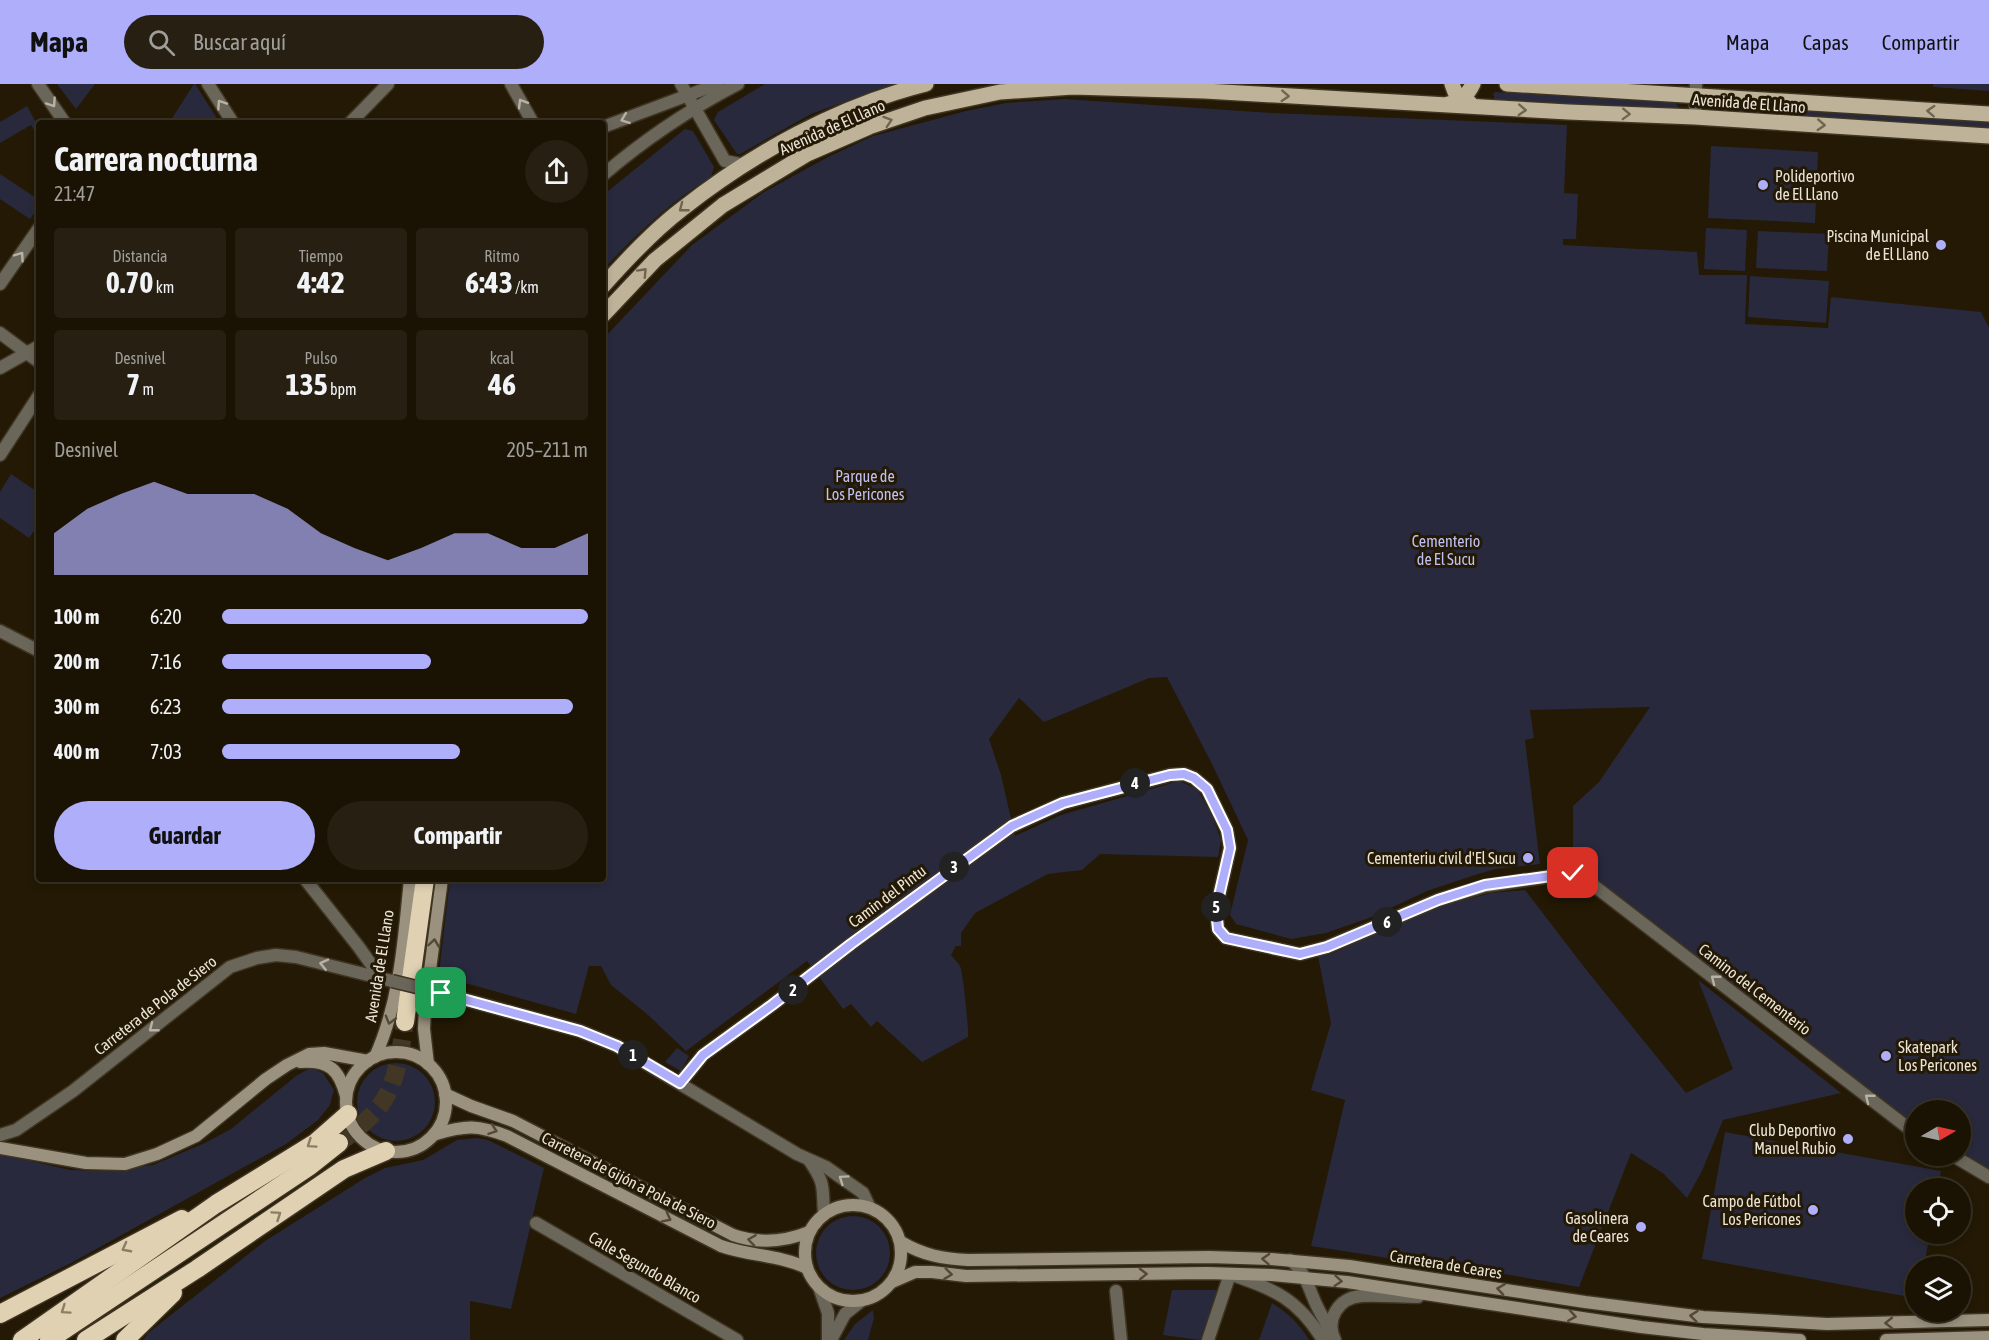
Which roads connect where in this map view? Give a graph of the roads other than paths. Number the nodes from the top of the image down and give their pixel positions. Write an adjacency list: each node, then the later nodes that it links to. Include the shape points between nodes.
1 (38, 84): 19 (street, one-way to 19)
2 (208, 84): 20 (street, one-way to 2)
3 (388, 84): 21 (street)
4 (511, 84): 22 (street, one-way to 4)
5 (718, 84): 12 (street)
6 (738, 84): 15 (street)
7 (926, 84): 26 (main road, Avenida de El Llano, via 831,118 745,165)
8 (1452, 84): 14 (main road, via 1455,92)
9 (1473, 84): 14 (main road)
10 (1507, 84): 13 (main road, Avenida de El Llano)
11 (1141, 87): 14 (main road, Avenida de El Llano, one-way to 14, via 1445,105); 28 (main road, Avenida de El Llano, one-way to 11, via 807,154 925,108 1000,92)
12 (683, 90): 15 (street); 16 (street)
13 (1696, 90): 17 (main road, Avenida de El Llano, one-way to 13); 18 (street)
14 (1469, 103): 18 (main road, Avenida de El Llano, one-way to 18)
15 (694, 108): 24 (street); 26 (street)
16 (648, 110): 23 (street, one-way to 23); 24 (street, via 658,124)
17 (1989, 114)
18 (1695, 117): 25 (main road, Avenida de El Llano, one-way to 25)
19 (63, 120)
20 (231, 120)
21 (353, 120)
22 (531, 120)
23 (606, 127)
24 (654, 135): 27 (street)
25 (1989, 136)
26 (728, 167): 28 (street); 30 (main road, Avenida de El Llano, one-way to 30)
27 (606, 172)
28 (741, 192): 32 (main road, Avenida de El Llano, one-way to 28, via 655,260)
29 (36, 232): 31 (street, one-way to 29)
30 (606, 283)
31 (0, 284)
32 (606, 312)
33 (0, 333): 35 (street)
34 (36, 348): 35 (street)
35 (27, 353): 36 (street); 37 (street)
36 (36, 360)
37 (0, 368)
38 (36, 400): 39 (street)
39 (0, 455)
40 (0, 631): 41 (street)
41 (36, 649)
42 (1207, 789): 52 (street, Camin del Pintu, via 1184,774 1170,775 1063,803 1012,826 703,1055); 55 (street, Camino del Cementerio, one-way to 42, via 1573,873 1485,885 1300,954 1226,938 1218,929 1216,909 1230,848 1227,830)
43 (307, 882): 47 (street)
44 (410, 882): 49 (main road, Avenida de El Llano, one-way to 49, via 395,1000 387,1030)
45 (425, 882): 48 (highway)
46 (442, 882): 50 (main road, one-way to 46, via 425,1008)
47 (387, 979): 52 (street, Carretera de Pola de Siero, bridge, via 580,1031 617,1046); 57 (street, Carretera de Pola de Siero, one-way to 57, via 276,955 230,967 73,1091 16,1130)
48 (405, 1022)
49 (372, 1059): 50 (main road, via 403,1053); 51 (main road, via 309,1054); 54 (main road, via 355,1074)
50 (428, 1064): 53 (main road, via 440,1077)
51 (287, 1065): 54 (main road, via 302,1061 327,1064 342,1080); 59 (main road, via 196,1136 125,1164 86,1163)
52 (680, 1083): 61 (street, Carretera de Pola de Siero)
53 (446, 1094): 56 (main road, via 446,1109); 68 (main road, Carretera de Gijón a Pola de Siero, one-way to 53, via 773,1241 734,1235 513,1121)
54 (347, 1107): 60 (main road, via 356,1131 369,1144); 64 (highway, one-way to 64, via 315,1143)
55 (1905, 1125)
56 (436, 1134): 60 (main road, via 412,1150); 71 (main road, Carretera de Gijón a Pola de Siero, one-way to 71, via 484,1127 721,1246 793,1261)
57 (0, 1135)
58 (339, 1143): 86 (highway)
59 (0, 1148)
60 (386, 1151): 72 (highway, one-way to 60, via 344,1169)
61 (808, 1161): 65 (street, Carretera de Pola de Siero, one-way to 61, via 863,1193 826,1167); 66 (street, Carretera de Pola de Siero, via 824,1188)
62 (1970, 1166): 63 (street)
63 (1989, 1177)
64 (216, 1204): 80 (highway, one-way to 80, via 171,1223); 85 (highway, one-way to 85)
65 (869, 1206): 66 (main road, via 838,1206); 69 (main road, via 890,1220)
66 (825, 1214): 68 (main road)
67 (536, 1223): 89 (street, Calle Segundo Blanco)
68 (809, 1232): 71 (main road)
69 (901, 1242): 70 (main road, Carretera de Ceares, one-way to 69, via 944,1259); 75 (main road, via 899,1270)
70 (1290, 1260): 74 (street); 81 (main road, Carretera de Ceares, one-way to 70, via 1827,1324 1703,1317)
71 (807, 1268): 76 (main road)
72 (197, 1269): 87 (highway); 88 (highway)
73 (1230, 1274): 74 (main road, Carretera de Ceares); 75 (main road, Carretera de Ceares, one-way to 73, via 915,1272 966,1276); 84 (street, via 1285,1296); 92 (street)
74 (1307, 1278): 78 (main road, Carretera de Ceares, one-way to 78); 84 (street)
75 (892, 1282): 79 (main road)
76 (819, 1287): 79 (main road, via 838,1299); 90 (street, via 828,1313)
77 (1116, 1291): 91 (street)
78 (1446, 1297): 82 (main road, Carretera de Ceares, one-way to 82); 84 (street, via 1359,1296 1335,1311)
79 (861, 1301): 90 (street, via 844,1314)
80 (0, 1314)
81 (1989, 1320)
82 (1690, 1336): 93 (main road, Carretera de Ceares)
83 (1989, 1336): 94 (main road)
84 (1330, 1338)
85 (22, 1340)
86 (49, 1340)
87 (86, 1340)
88 (125, 1340)
89 (737, 1340)
90 (830, 1340)
91 (1121, 1340)
92 (1208, 1340)
93 (1800, 1340)
94 (1886, 1340)

